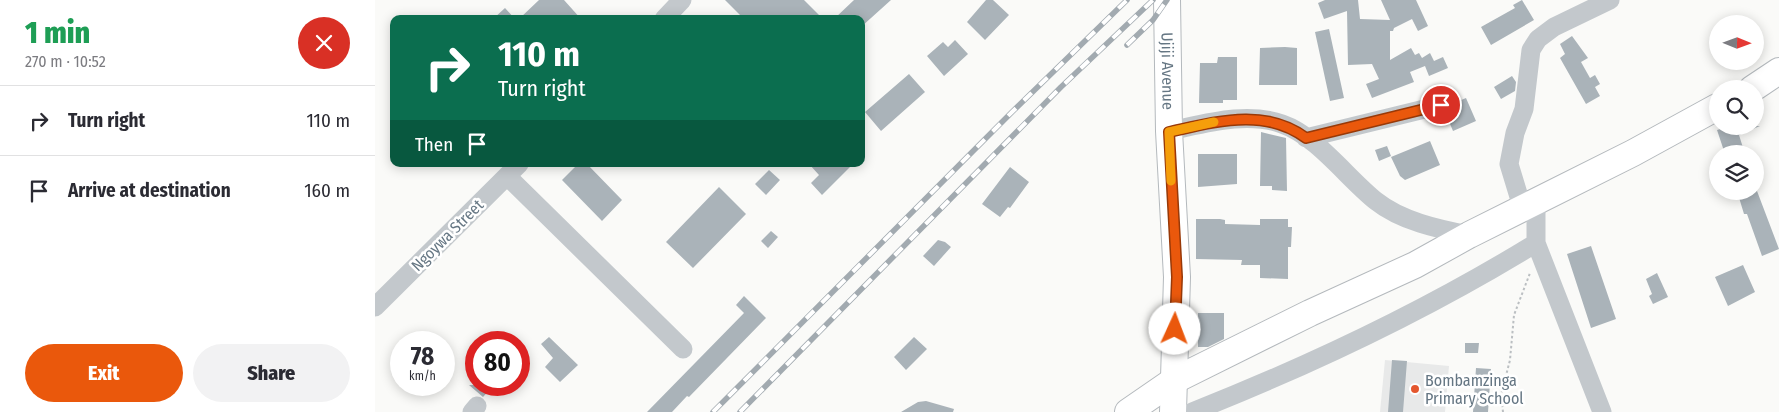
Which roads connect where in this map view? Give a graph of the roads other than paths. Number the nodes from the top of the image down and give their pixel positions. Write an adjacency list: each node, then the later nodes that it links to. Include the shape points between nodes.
1 (682, 0): 4 (street)
2 (1167, 0): 7 (highway, Ujiji Avenue)
3 (1611, 0): 10 (street, via 1554,27 1538,39 1531,50 1524,109 1509,164)
4 (668, 15)
5 (1441, 105): 8 (street)
6 (1709, 111): 10 (highway)
7 (1169, 132): 8 (street, via 1229,119 1257,119 1281,123); 15 (highway, Ujiji Avenue, via 1177,277)
8 (1306, 138): 11 (street, via 1377,202 1425,227)
9 (513, 170): 13 (street, Ngoywa Street); 14 (street)
10 (1529, 206): 11 (highway); 12 (street)
11 (1469, 235): 15 (highway, via 1415,265)
12 (1538, 248): 18 (street, via 1280,377); 19 (street)
13 (375, 307)
14 (683, 349)
15 (1173, 380): 16 (highway); 17 (highway, Ujiji Avenue)
16 (1128, 412)
17 (1173, 412)
18 (1192, 412)
19 (1602, 412)

